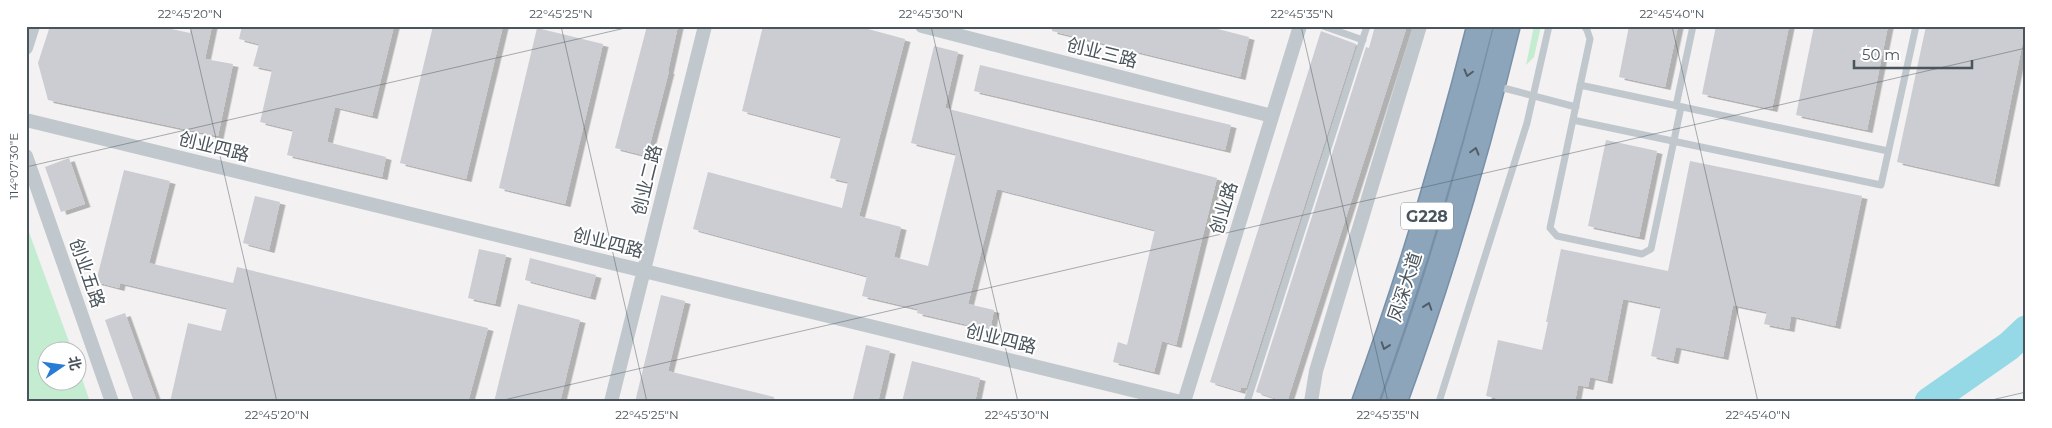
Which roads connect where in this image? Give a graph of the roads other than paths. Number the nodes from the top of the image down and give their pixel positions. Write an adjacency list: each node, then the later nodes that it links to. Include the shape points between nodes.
1 (33, 26): 16 (street)
2 (706, 26): 28 (street, 创业二路)
3 (922, 26): 14 (street, 创业三路)
4 (1300, 26): 22 (street, 创业路)
5 (1323, 26): 15 (lane)
6 (1367, 26): 15 (lane)
7 (1420, 26): 33 (street, via 1316,371)
8 (1480, 26): 34 (highway, 凤深大道 / G228, one-way to 34, via 1435,190)
9 (1507, 26): 17 (highway, 凤深大道 / G228)
10 (1548, 26): 19 (lane)
11 (1584, 26): 18 (lane, via 1590,39)
12 (1693, 26): 20 (lane)
13 (1916, 26): 26 (lane)
14 (942, 29): 22 (street, 创业三路)
15 (1363, 40): 32 (lane)
16 (26, 48)
17 (1493, 85): 19 (lane); 35 (highway, 凤深大道 / G228, one-way to 17, via 1450,236)
18 (1580, 85): 20 (lane); 21 (lane)
19 (1533, 96): 21 (lane); 36 (lane)
20 (1678, 106): 25 (lane); 26 (lane)
21 (1576, 107): 24 (lane)
22 (1272, 116): 31 (street, 创业路)
23 (26, 120): 28 (street, 创业四路)
24 (1573, 120): 25 (lane); 25 (lane, via 1550,228 1557,236 1642,254 1652,249)
25 (1673, 141): 26 (lane, via 1881,185)
26 (1888, 151)
27 (26, 156): 29 (street, 创业五路)
28 (644, 271): 30 (street, 创业二路); 31 (street, 创业四路)
29 (112, 402)
30 (611, 402)
31 (1182, 402)
32 (1247, 402)
33 (1311, 402)
34 (1365, 402)
35 (1394, 402)
36 (1439, 402)

